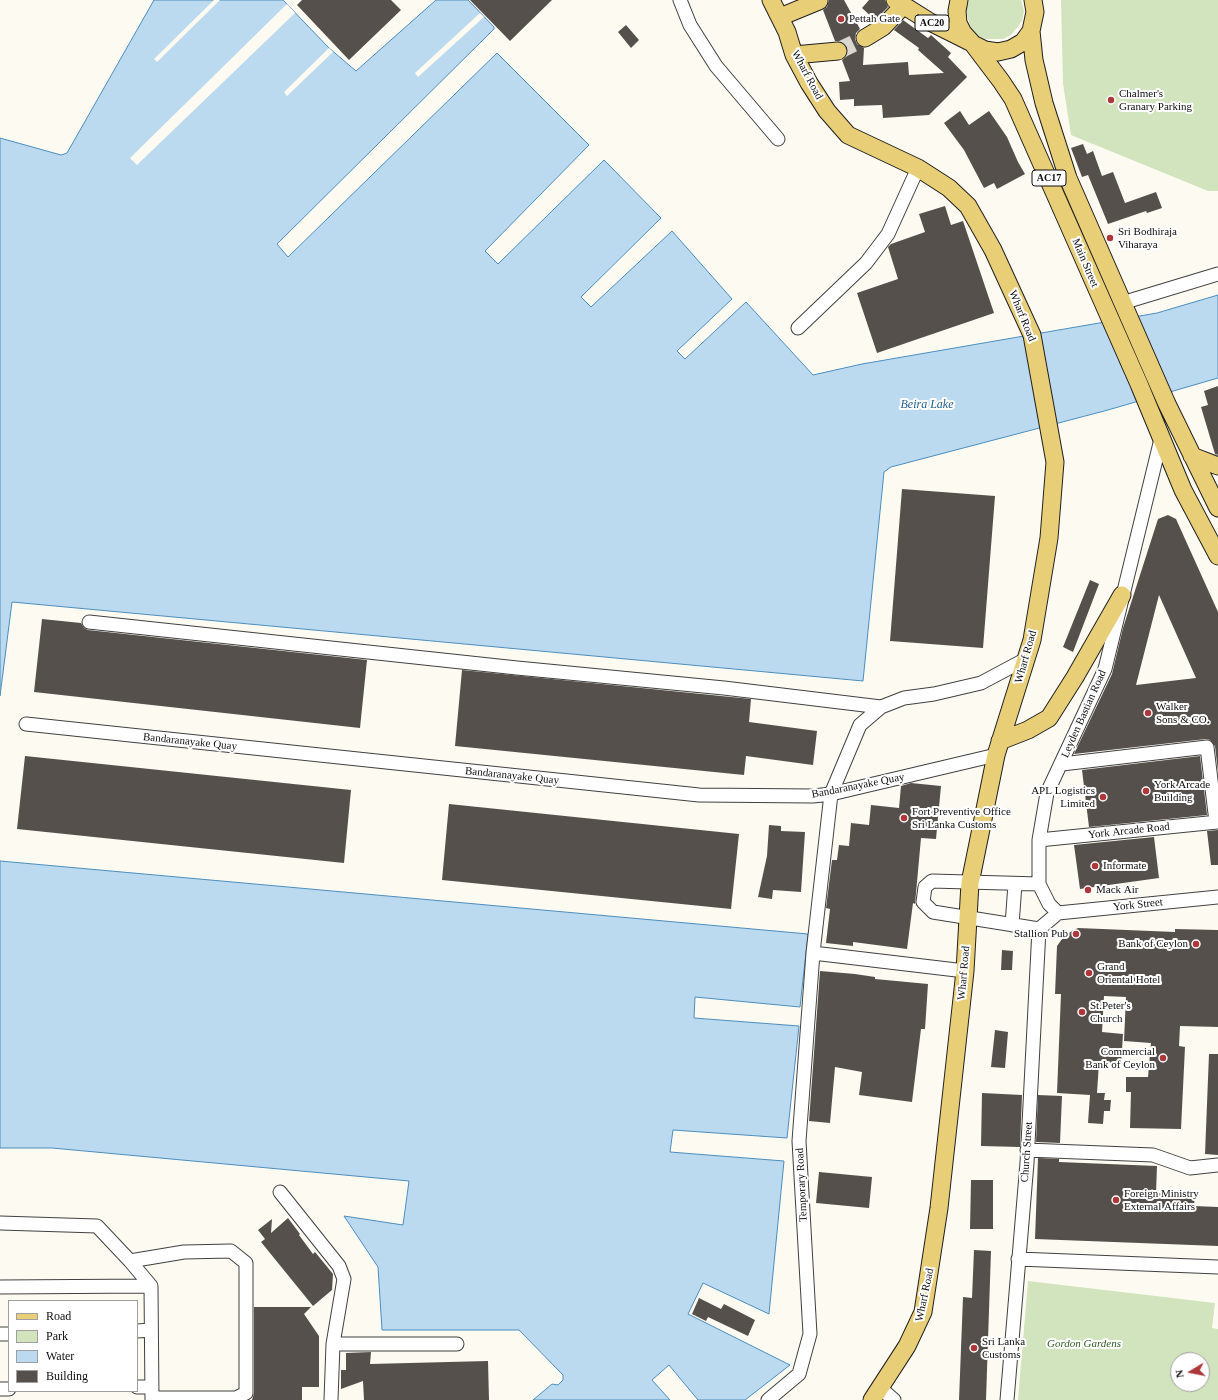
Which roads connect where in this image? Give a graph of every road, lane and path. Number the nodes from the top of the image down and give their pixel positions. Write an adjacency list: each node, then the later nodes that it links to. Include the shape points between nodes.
1 (680, 0): 13 (street, via 690,25 716,66)
2 (771, 0): 7 (main road, Wharf Road)
3 (959, 0): 10 (main road, Main Street, via 958,23)
4 (819, 1): 7 (main road)
5 (1034, 1): 8 (main road, Main Street, via 1035,12)
6 (899, 3): 9 (main road, via 883,27); 10 (main road, AC20)
7 (780, 17): 12 (main road, Wharf Road)
8 (1031, 32): 10 (main road, via 1011,49 998,52 985,50); 16 (main road, Main Street / AC17, via 1034,60 1054,138 1068,178)
9 (865, 38)
10 (972, 43): 18 (main road, Main Street / AC17, via 1013,99)
11 (838, 51): 12 (main road)
12 (794, 55): 14 (main road, Wharf Road, via 817,96 848,135)
13 (778, 139)
14 (918, 168): 17 (street, via 888,234 866,263); 27 (main road, Wharf Road, via 949,188 968,206 993,250 1032,335 1055,462 1049,538 1032,640)
15 (1218, 274): 16 (street)
16 (1124, 307): 19 (main road, Main Street / AC17)
17 (798, 328)
18 (1161, 439): 22 (main road, Main Street / AC17); 25 (street, Leyden Bastian Road, via 1146,508)
19 (1192, 456): 20 (main road); 21 (main road, Main Street / AC17)
20 (1218, 466)
21 (1212, 484): 22 (main road); 23 (main road, Main Street)
22 (1183, 490): 24 (main road, Main Street)
23 (1218, 508)
24 (1218, 556)
25 (1122, 595): 30 (main road, via 1076,677 1049,718); 31 (street, Leyden Bastian Road, via 1105,669)
26 (89, 622): 28 (street, via 724,688)
27 (1026, 660): 28 (street, via 981,683 904,698); 30 (main road, Wharf Road)
28 (881, 707): 32 (street, Temporary Road, via 860,725)
29 (26, 724): 32 (street, Bandaranayake Quay, via 699,795)
30 (998, 748): 32 (street, Bandaranayake Quay); 35 (main road, Wharf Road)
31 (1062, 764): 33 (street, via 1207,747); 34 (street, Leyden Bastian Road, via 1047,793)
32 (831, 794): 43 (street, Temporary Road)
33 (1217, 822): 34 (street, York Arcade Road)
34 (1039, 840): 37 (street, Leyden Bastian Road)
35 (970, 883): 36 (street); 40 (main road, Wharf Road); 40 (street, via 932,881 925,887 923,902 933,912)
36 (1015, 884): 37 (street); 41 (street)
37 (1039, 884): 39 (street, Leyden Bastian Road, via 1049,904)
38 (1218, 897): 39 (street, York Street)
39 (1058, 913): 42 (street)
40 (969, 919): 41 (street); 44 (main road, Wharf Road)
41 (1012, 924): 42 (street)
42 (1039, 929): 45 (street, Church Street)
43 (813, 953): 44 (street); 62 (street, Temporary Road, via 799,1141 810,1334 799,1374)
44 (965, 971): 59 (main road, Wharf Road, via 939,1208 923,1312 908,1346)
45 (1027, 1150): 46 (street, via 1153,1155 1190,1168); 49 (street, Church Street)
46 (1218, 1165)
47 (280, 1192): 56 (street, via 339,1266 344,1279)
48 (0, 1223): 50 (street, via 97,1226)
49 (1018, 1259): 51 (street); 64 (street, Church Street)
50 (130, 1260): 52 (street); 60 (street, via 184,1252 231,1251 246,1263 246,1393 236,1398)
51 (1218, 1267)
52 (151, 1286): 53 (street); 54 (street)
53 (0, 1287)
54 (151, 1330): 55 (street); 60 (street)
55 (138, 1331)
56 (333, 1344): 57 (street); 61 (street)
57 (457, 1344)
58 (138, 1388): 60 (street)
59 (876, 1394): 63 (street)
60 (152, 1395)
61 (331, 1400)
62 (768, 1400)
63 (894, 1400)
64 (1007, 1400)

